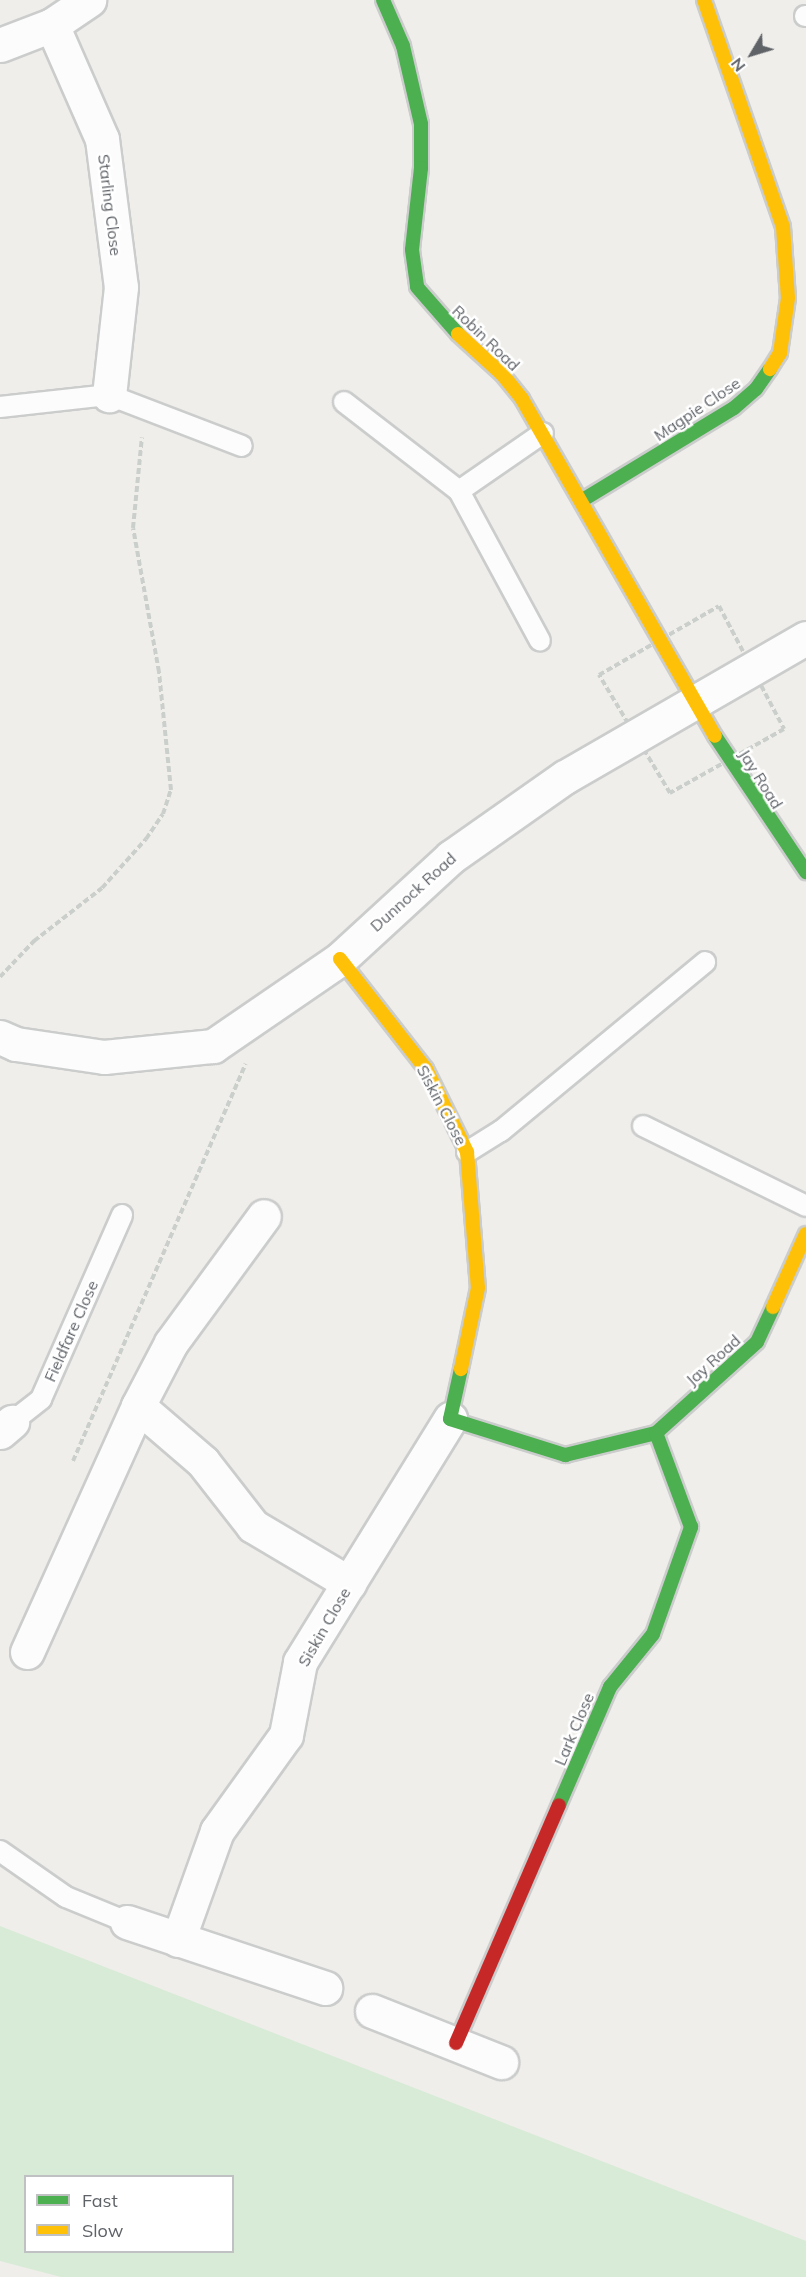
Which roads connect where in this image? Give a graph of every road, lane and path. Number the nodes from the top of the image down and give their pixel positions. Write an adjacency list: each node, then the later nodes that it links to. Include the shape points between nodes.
1 (89, 0): 4 (street)
2 (383, 0): 10 (street, Robin Road, via 402,46 421,124 421,168 412,250 417,286 443,321 502,374)
3 (704, 0): 13 (street, Magpie Close, via 783,227 788,298 780,353 756,389 734,408)
4 (52, 25): 5 (street); 6 (street, Starling Close, via 102,139 120,287)
5 (0, 45)
6 (109, 395): 8 (lane); 9 (lane)
7 (344, 402): 12 (lane)
8 (0, 407)
9 (146, 407): 11 (lane); 20 (path, via 133,528 159,672 171,790 163,814 139,848 102,888 34,941)
10 (543, 432): 12 (lane); 13 (street, Robin Road)
11 (242, 446)
12 (459, 491): 15 (lane)
13 (581, 501): 16 (street, Robin Road)
14 (806, 638): 16 (street, Dunnock Road)
15 (540, 641)
16 (693, 702): 17 (street, Jay Road); 18 (street, Dunnock Road, via 565,777 451,857)
17 (806, 872)
18 (339, 959): 21 (street, Dunnock Road); 24 (street, Siskin Close, via 426,1069)
19 (705, 962): 24 (lane, via 501,1131)
20 (0, 977)
21 (260, 1014): 22 (street, Dunnock Road, via 213,1046 104,1057 16,1044); 33 (path, via 253,1050)
22 (0, 1038)
23 (644, 1126): 25 (lane)
24 (466, 1152): 30 (street, Siskin Close, via 478,1288)
25 (806, 1206)
26 (122, 1215): 31 (lane, Fieldfare Close, via 41,1399)
27 (264, 1216): 29 (street, via 171,1344)
28 (806, 1234): 32 (street, Jay Road, via 757,1342)
29 (138, 1406): 34 (street, via 203,1462 253,1526); 35 (street)
30 (450, 1419): 32 (street, via 511,1442 565,1455); 34 (street, Siskin Close)
31 (6, 1427)
32 (656, 1433): 41 (street, Lark Close, via 692,1527 653,1634 610,1687)
33 (68, 1473)
34 (349, 1583): 38 (street, Siskin Close, via 300,1662 286,1735 233,1806 207,1852)
35 (27, 1652)
36 (0, 1851): 37 (lane, via 66,1898)
37 (127, 1922): 38 (street)
38 (178, 1940): 39 (street)
39 (325, 1988)
40 (372, 2011): 41 (street)
41 (456, 2043): 42 (street)
42 (501, 2062)

